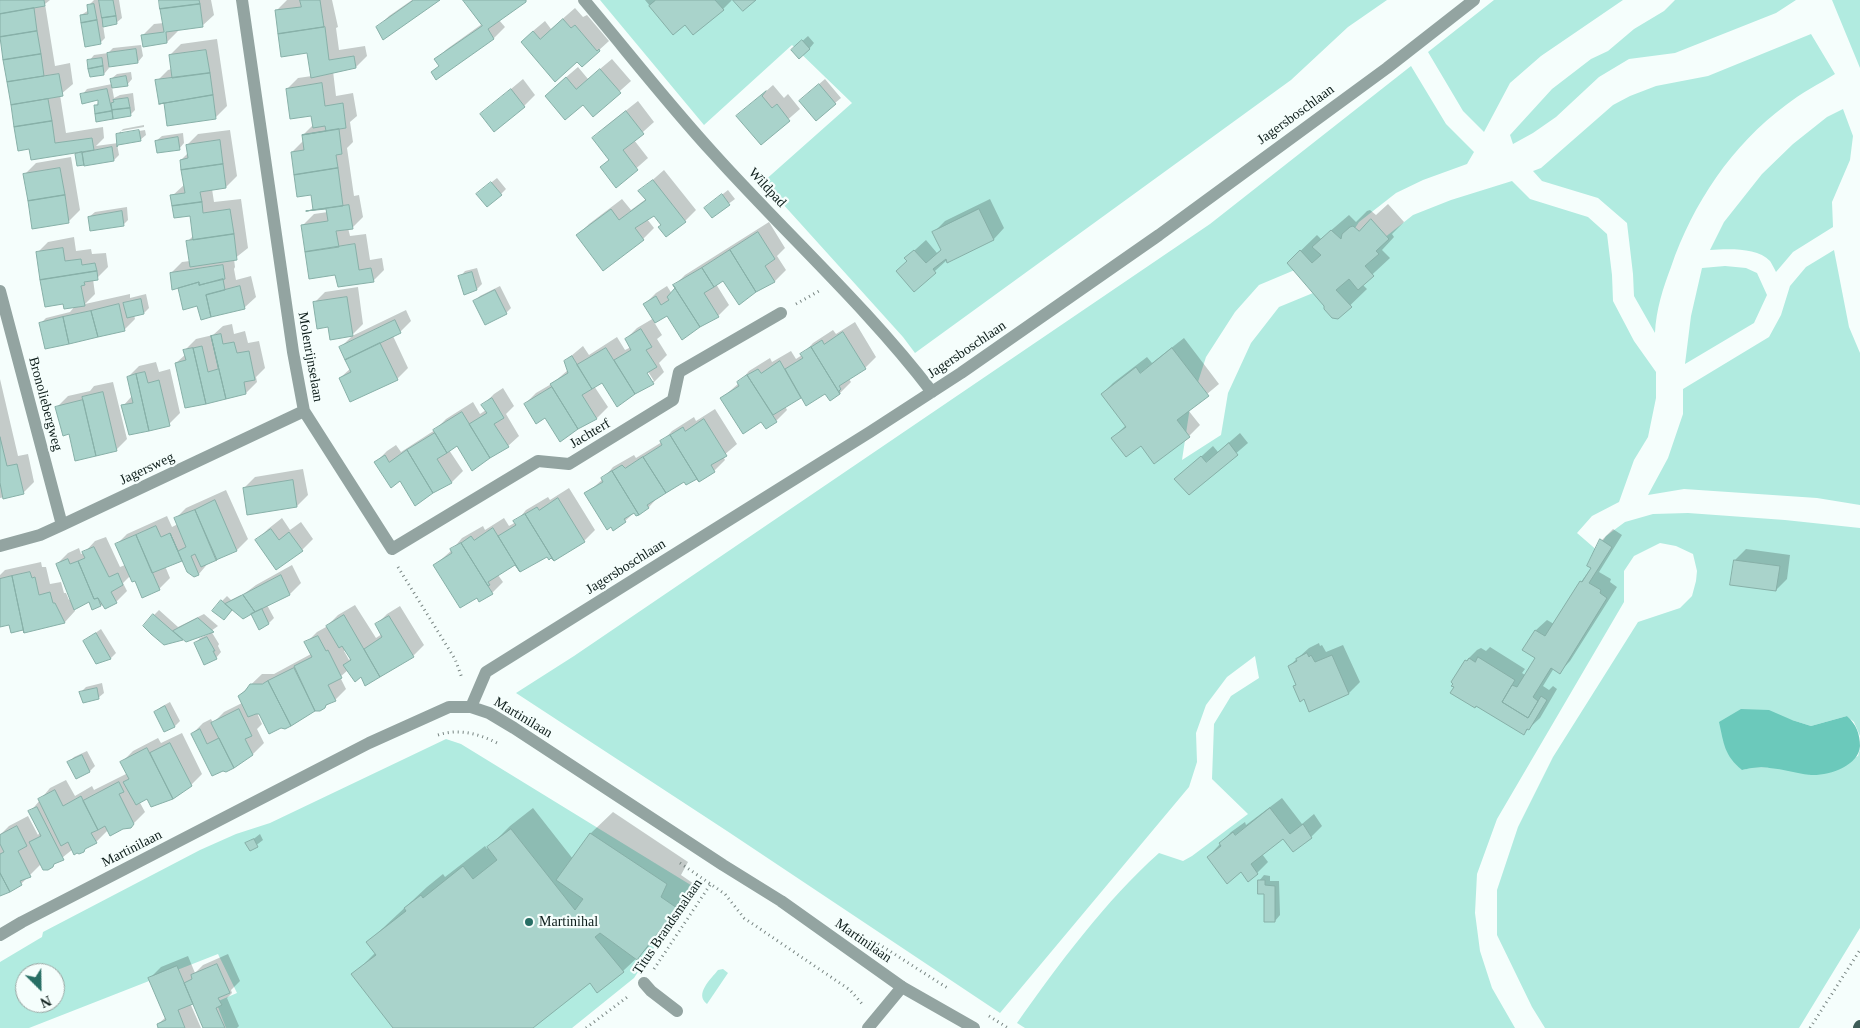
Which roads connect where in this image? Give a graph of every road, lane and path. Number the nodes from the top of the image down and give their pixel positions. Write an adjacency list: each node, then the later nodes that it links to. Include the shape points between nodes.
1 (242, 0): 8 (street, Molenrijnselaan)
2 (584, 0): 4 (street, Wildpad, via 713,153)
3 (1474, 0): 7 (street, Jagersboschlaan, via 1159,235)
4 (835, 282): 6 (path); 7 (street, Wildpad)
5 (0, 291): 9 (street, Bronoliebergweg)
6 (781, 313): 11 (street, Jachterf, via 678,372 673,400 569,464 538,461)
7 (932, 392): 12 (street, Jagersboschlaan, via 486,672)
8 (304, 411): 9 (street, Jagersweg); 11 (street, Molenrijnselaan)
9 (62, 525): 10 (street, Jagersweg)
10 (0, 546)
11 (392, 550): 12 (path, via 397,565 455,659)
12 (471, 707): 16 (street, Martinilaan, via 489,713 514,728); 18 (street, Martinilaan, via 449,707 370,743)
13 (466, 732): 14 (path)
14 (506, 748)
15 (679, 862): 17 (path)
16 (723, 865): 17 (path, Titus Brandsmalaan); 21 (street, Martinilaan, via 781,901)
17 (711, 884): 20 (path, Titus Brandsmalaan); 23 (path, via 725,894 744,918 850,990)
18 (0, 935)
19 (1860, 950): 27 (path)
20 (644, 983): 22 (street); 24 (path, Titus Brandsmalaan)
21 (902, 987): 23 (street); 26 (street, Martinilaan)
22 (677, 1011)
23 (877, 1017): 25 (street)
24 (586, 1028)
25 (868, 1028)
26 (974, 1028)
27 (1810, 1028)

